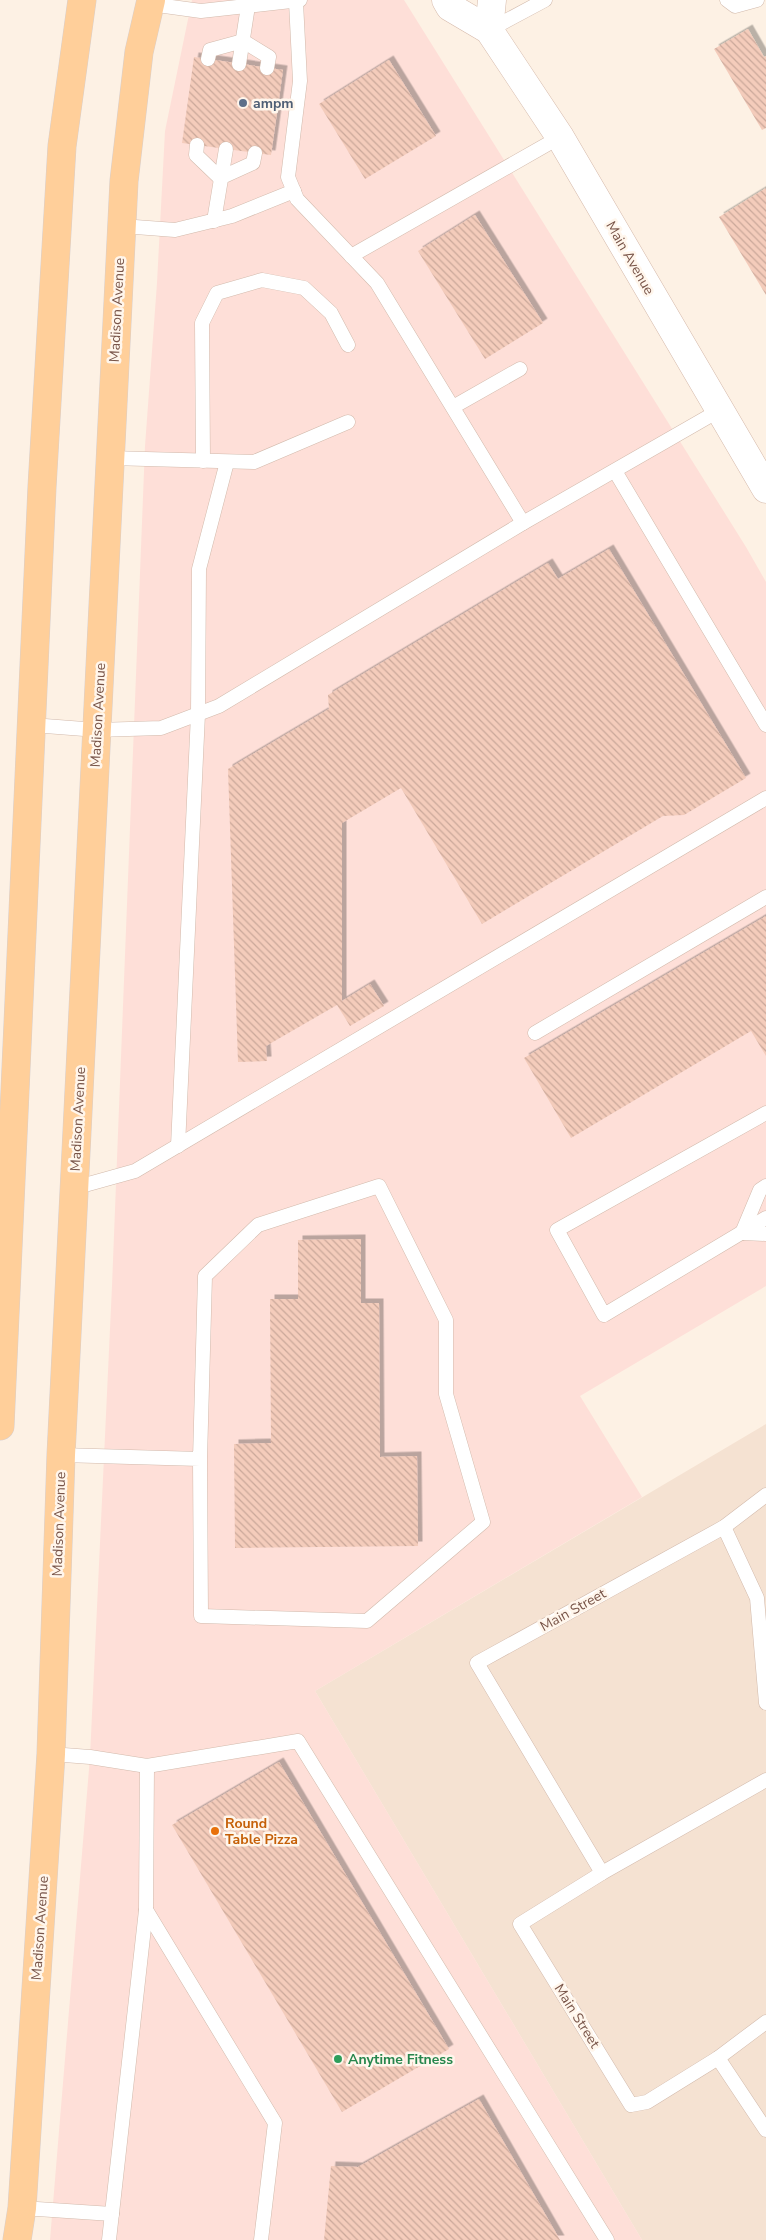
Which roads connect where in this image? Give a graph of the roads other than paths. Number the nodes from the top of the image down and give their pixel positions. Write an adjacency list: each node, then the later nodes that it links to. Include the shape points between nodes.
1 (82, 0): 36 (main road, via 62,146)
2 (446, 0): 10 (street, Main Avenue, via 450,8)
3 (492, 0): 10 (street)
4 (545, 0): 10 (lane)
5 (727, 0): 6 (lane, via 735,6)
6 (757, 0)
7 (298, 1): 9 (lane); 20 (lane, via 300,81 288,176)
8 (151, 2): 9 (lane, via 201,11); 22 (main road, Madison Avenue, via 138,62)
9 (248, 6): 11 (lane)
10 (489, 30): 15 (street, Main Avenue)
11 (243, 41): 12 (lane, via 210,50); 13 (lane); 14 (lane, via 269,58)
12 (208, 59)
13 (239, 64)
14 (267, 68)
15 (560, 137): 23 (lane); 27 (street, Main Avenue)
16 (197, 145): 19 (lane, via 196,155)
17 (226, 149): 19 (lane)
18 (255, 153): 19 (lane, via 253,163)
19 (220, 178): 21 (lane)
20 (294, 191): 21 (lane); 23 (lane, via 297,200)
21 (214, 221): 22 (lane, via 175,230)
22 (122, 226): 29 (main road, Madison Avenue)
23 (352, 256): 26 (lane, via 377,283)
24 (348, 345): 30 (lane, via 332,313 304,288 262,280 217,293 202,324)
25 (520, 369): 26 (lane)
26 (453, 407): 34 (lane)
27 (720, 410): 32 (lane); 33 (street, Main Avenue)
28 (348, 422): 31 (lane, via 254,462)
29 (110, 458): 30 (lane); 38 (main road, Madison Avenue)
30 (203, 461): 31 (lane)
31 (227, 462): 35 (lane, via 199,569)
32 (615, 471): 34 (lane); 37 (lane)
33 (766, 489)
34 (523, 523): 35 (lane, via 219,706)
35 (198, 714): 38 (lane, via 161,728); 43 (lane)
36 (32, 724): 38 (lane); 49 (main road)
37 (766, 725)
38 (97, 730): 45 (main road, Madison Avenue)
39 (766, 798): 43 (lane)
40 (766, 897): 41 (lane)
41 (535, 1033)
42 (766, 1113): 47 (lane, via 557,1230 604,1315)
43 (178, 1146): 45 (lane, via 135,1170)
44 (766, 1186): 47 (lane, via 760,1190)
45 (74, 1188): 50 (main road, Madison Avenue)
46 (766, 1218): 47 (lane)
47 (742, 1233): 48 (lane)
48 (766, 1234)
49 (0, 1426)
50 (61, 1455): 51 (lane); 55 (main road, Madison Avenue)
51 (200, 1459): 51 (lane, via 201,1616 367,1621 483,1522 446,1394 446,1320 379,1186 258,1224 205,1276)
52 (766, 1495): 53 (lane)
53 (724, 1527): 54 (lane, via 757,1598); 58 (lane, Main Street, via 476,1663)
54 (766, 1703)
55 (51, 1754): 56 (lane); 63 (main road, Madison Avenue)
56 (147, 1766): 59 (lane); 68 (lane, via 298,1741)
57 (766, 1780): 58 (lane, Main Street)
58 (602, 1873): 61 (lane, Main Street, via 520,1924 631,2104 647,2102)
59 (146, 1910): 64 (lane); 67 (lane, via 275,2123)
60 (766, 2022): 61 (lane, Main Street)
61 (718, 2058): 62 (lane)
62 (766, 2130)
63 (22, 2208): 64 (lane); 65 (main road, Madison Avenue)
64 (112, 2214): 66 (lane)
65 (17, 2240)
66 (109, 2240)
67 (261, 2240)
68 (607, 2240)

